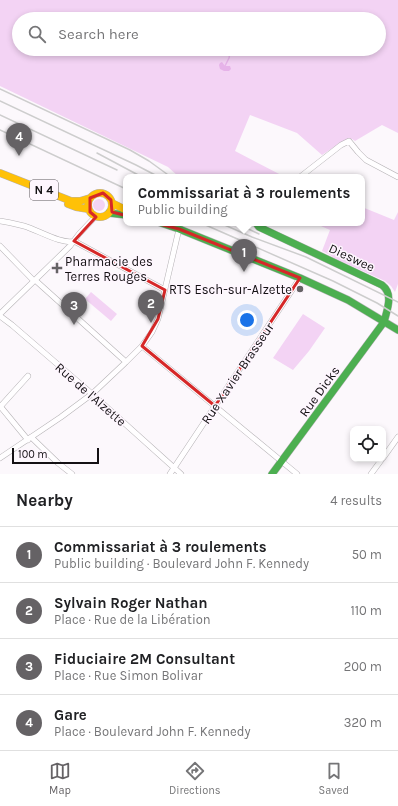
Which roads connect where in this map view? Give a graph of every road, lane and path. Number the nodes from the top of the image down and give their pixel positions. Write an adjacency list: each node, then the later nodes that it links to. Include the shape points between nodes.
1 (0, 173): 5 (main road, N 4, via 71,201)
2 (304, 174): 3 (street, via 349,141 366,160)
3 (398, 177)
4 (0, 178): 7 (main road, N 4, via 76,207)
5 (90, 198): 6 (main road, via 95,193 103,193 109,197); 7 (main road)
6 (112, 204): 8 (main road); 9 (main road)
7 (88, 209): 11 (main road)
8 (123, 209)
9 (109, 213): 10 (main road); 11 (main road)
10 (123, 215)
11 (96, 216): 16 (street)
12 (0, 221): 16 (street, via 24,226 63,241)
13 (168, 226): 15 (main road)
14 (258, 226): 22 (main road, Dieswee, via 382,285 389,294)
15 (179, 229): 18 (main road); 20 (street)
16 (74, 241): 19 (street); 20 (street)
17 (0, 246): 19 (street)
18 (300, 278): 22 (main road, via 348,300); 28 (street, Rue Xavier Brasseur)
19 (35, 280): 21 (street); 25 (street)
20 (165, 290): 24 (street, via 158,319)
21 (0, 315): 27 (street, Rue de l'Alzette)
22 (384, 322): 23 (main road); 34 (main road, Rue Dicks)
23 (398, 330)
24 (142, 346): 25 (street); 28 (street)
25 (126, 362): 27 (street)
26 (28, 376): 29 (street)
27 (92, 394): 31 (street); 36 (street, Rue de l'Alzette)
28 (215, 406): 34 (street); 36 (street, Rue Xavier Brasseur)
29 (0, 407): 31 (street)
30 (398, 437): 32 (street)
31 (30, 438): 33 (street); 37 (street)
32 (386, 455)
33 (0, 458)
34 (282, 461): 40 (main road, Rue Dicks); 41 (street)
35 (381, 462): 42 (street)
36 (174, 467): 38 (street, Rue Xavier Brasseur); 39 (street, Rue de l'Alzette)
37 (72, 474)
38 (170, 474)
39 (181, 474)
40 (272, 474)
41 (297, 474)
42 (372, 474)

